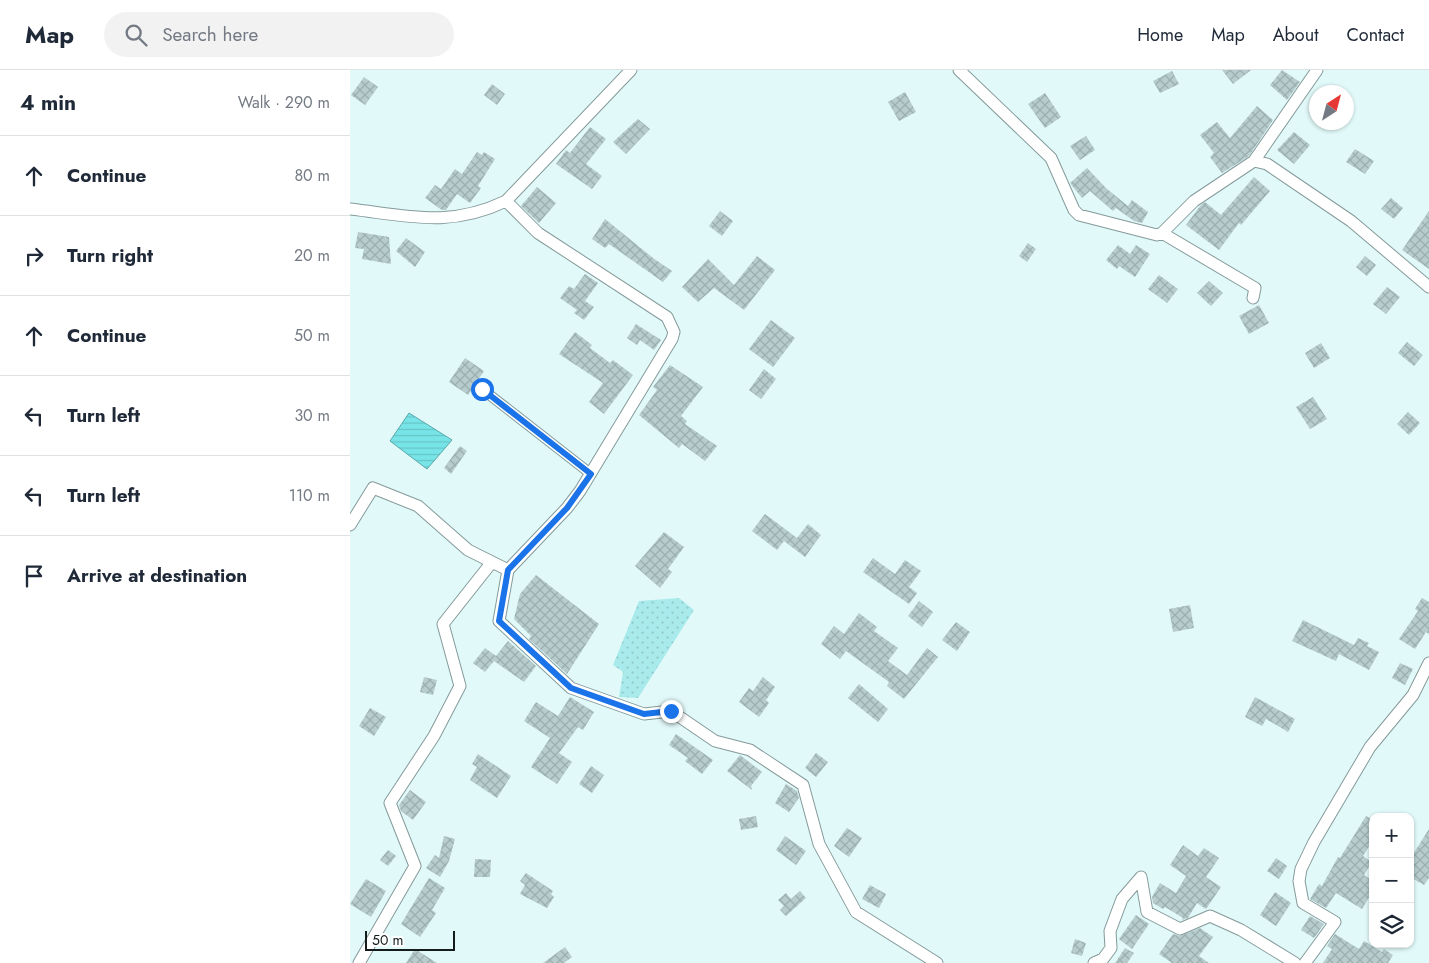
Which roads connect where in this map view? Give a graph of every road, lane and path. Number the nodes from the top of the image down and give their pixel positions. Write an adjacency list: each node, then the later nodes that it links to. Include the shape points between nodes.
1 (631, 70): 5 (street)
2 (959, 70): 7 (street, via 1051,158 1074,210 1080,215 1151,234)
3 (1317, 70): 4 (street)
4 (1254, 161): 7 (street, via 1194,201); 8 (street, via 1267,164 1351,221)
5 (506, 201): 6 (street, via 485,211 448,219); 11 (street, via 538,233 672,323 674,332 669,345)
6 (350, 209)
7 (1162, 233): 9 (street, via 1255,288)
8 (1429, 287)
9 (1253, 298)
10 (482, 389): 11 (street)
11 (591, 474): 14 (street, via 567,508)
12 (350, 525): 13 (street, via 373,488 418,506 468,550)
13 (492, 562): 14 (street); 16 (street, via 443,624 460,686 434,736 390,803 414,866)
14 (508, 570): 17 (street, via 499,621 571,688 644,714 671,711 715,741 750,750 803,785 819,844 856,912)
15 (1429, 663): 20 (street, via 1413,694 1370,748 1301,869 1299,881 1303,903 1336,922)
16 (359, 963)
17 (937, 963)
18 (1094, 963): 19 (street, via 1103,959 1111,948 1110,931 1122,899 1141,877 1146,912 1180,930 1210,916)
19 (1295, 963)
20 (1305, 963)

